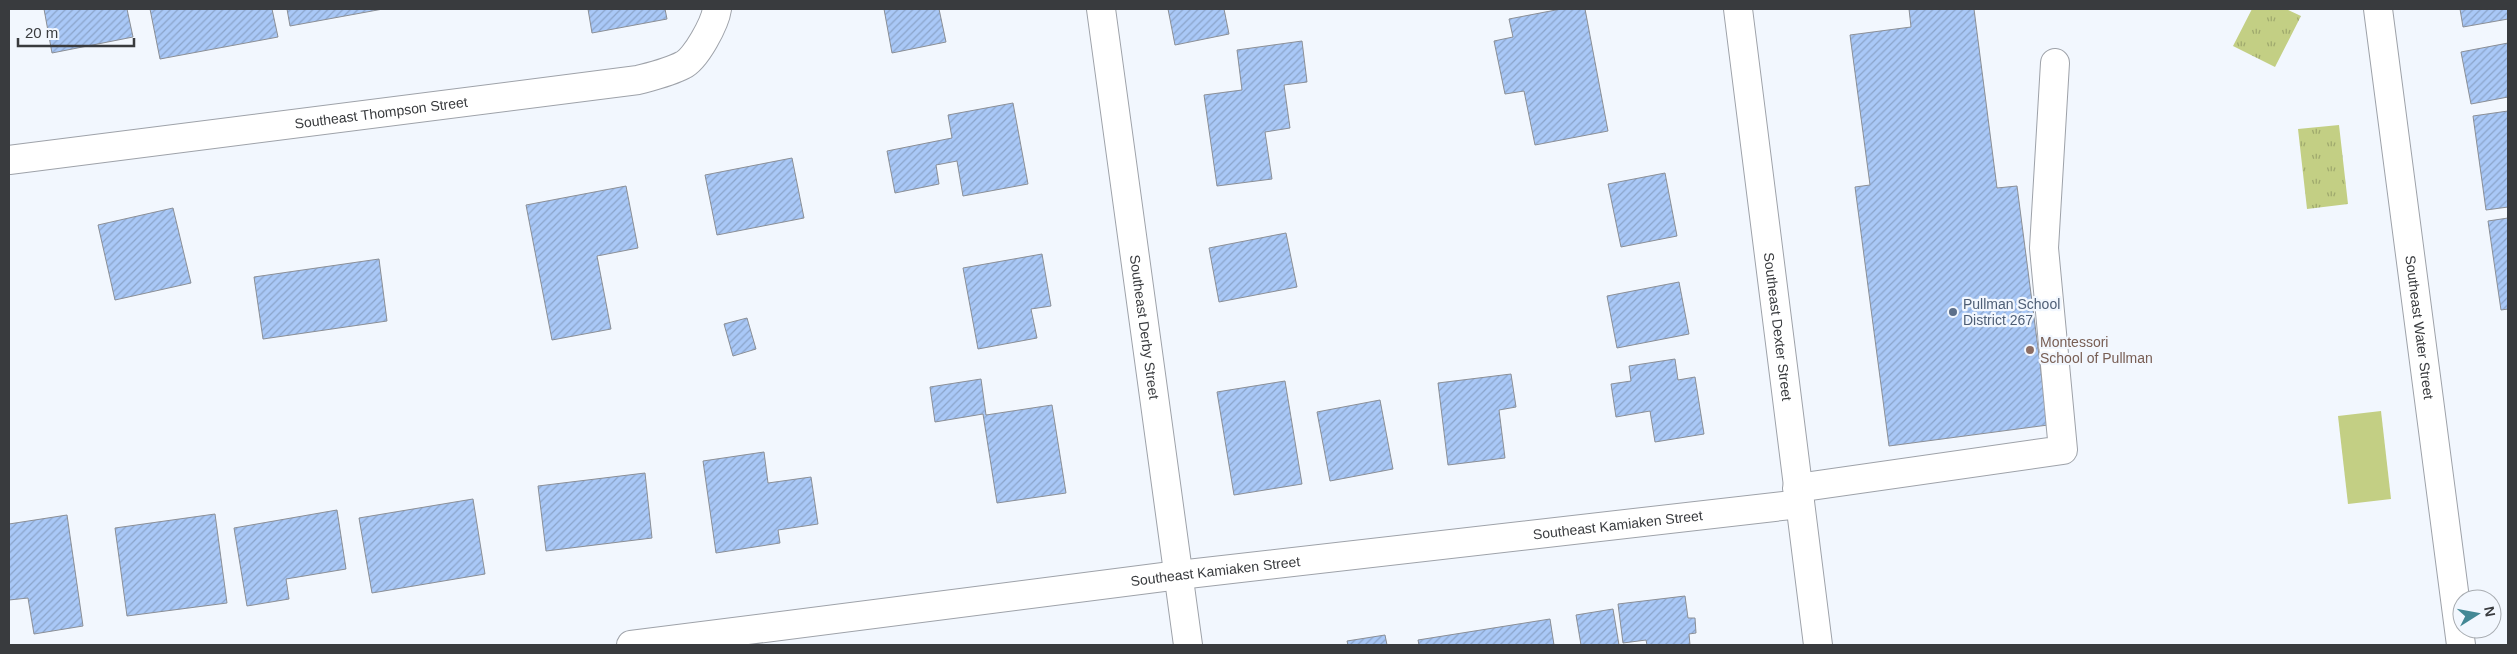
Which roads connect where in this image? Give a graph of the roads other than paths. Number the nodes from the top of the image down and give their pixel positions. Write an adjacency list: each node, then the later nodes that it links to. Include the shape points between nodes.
1 (717, 9): 6 (street, Southeast Thompson Street, via 701,44 685,65 638,80)
2 (1101, 9): 8 (street, Southeast Derby Street)
3 (1738, 9): 7 (street, Southeast Dexter Street)
4 (2378, 9): 12 (street, Southeast Water Street)
5 (2054, 63): 7 (street, Southeast Kamiaken Street, via 2044,248 2064,450)
6 (9, 160)
7 (1799, 496): 8 (street, Southeast Kamiaken Street); 11 (street, Southeast Dexter Street)
8 (1179, 575): 9 (street, Southeast Kamiaken Street); 10 (street, Southeast Derby Street)
9 (630, 645)
10 (1188, 645)
11 (1818, 645)
12 (2461, 645)

